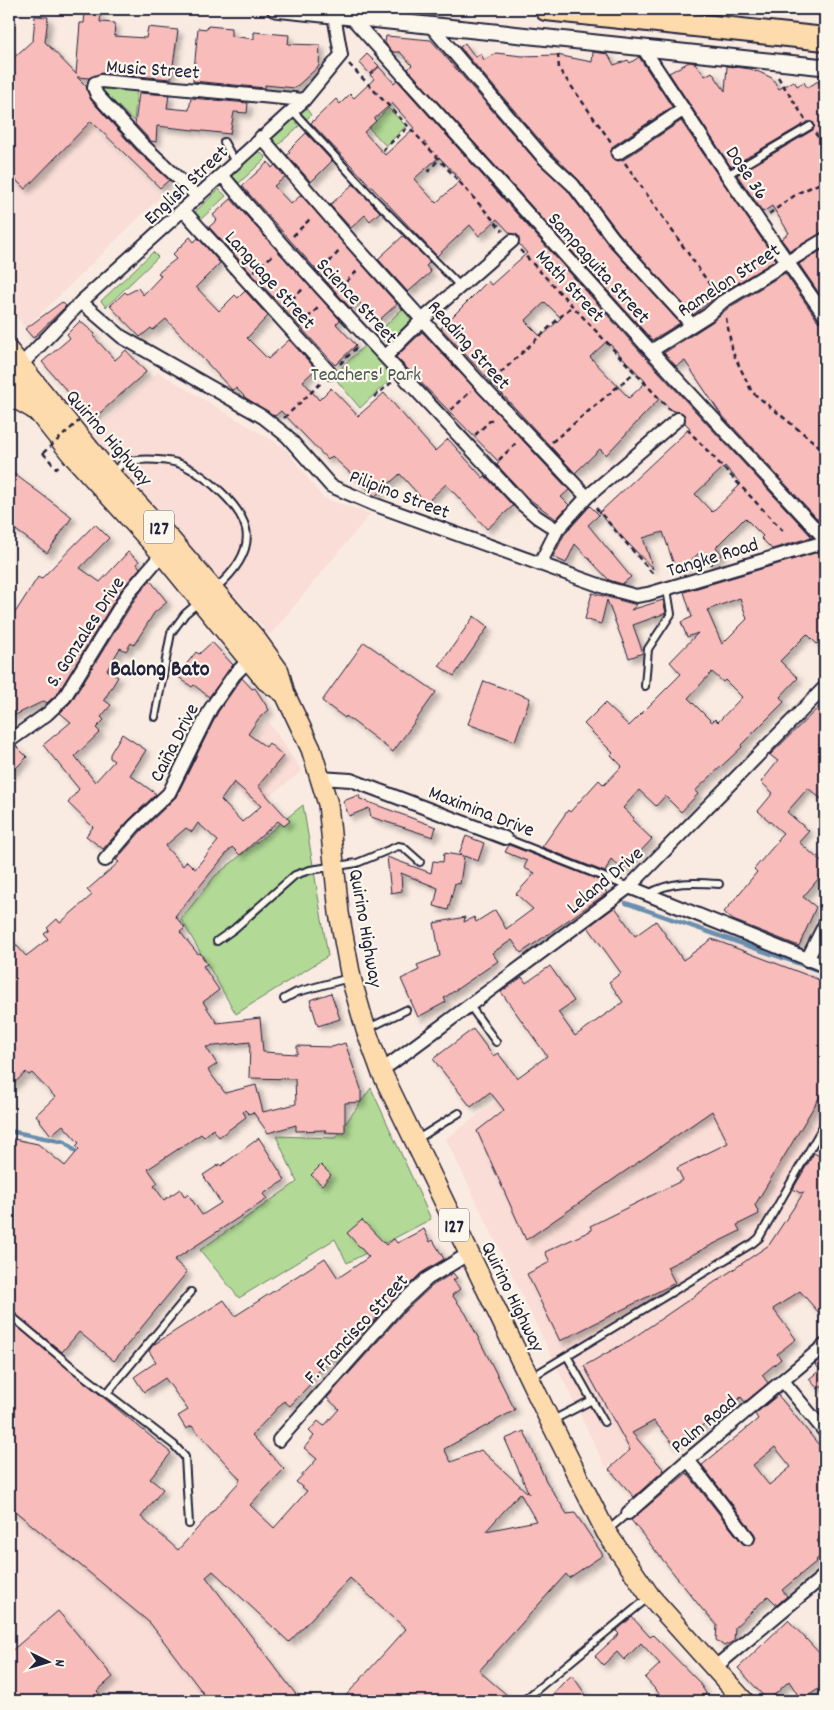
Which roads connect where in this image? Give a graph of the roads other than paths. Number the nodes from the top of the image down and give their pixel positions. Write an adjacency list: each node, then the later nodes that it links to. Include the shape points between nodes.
1 (275, 9): 4 (street)
2 (546, 9): 8 (highway)
3 (614, 9): 7 (highway)
4 (334, 15): 5 (street); 11 (street, English Street, via 341,55)
5 (351, 17): 6 (street); 32 (street, Sampaguita Street)
6 (431, 26): 9 (street); 30 (street, via 542,157 572,185 614,238)
7 (825, 31)
8 (825, 39)
9 (642, 48): 10 (street); 12 (street, Dose 36)
10 (825, 67)
11 (304, 100): 13 (street, English Street); 21 (street, Music Street, via 96,83 97,95 142,144)
12 (684, 109): 17 (street); 20 (street, Dose 36)
13 (292, 110): 15 (street, English Street); 26 (lane)
14 (810, 126): 20 (lane)
15 (261, 137): 18 (street, English Street); 29 (street, Reading Street)
16 (224, 142): 18 (lane)
17 (618, 153)
18 (236, 163): 19 (street, English Street)
19 (222, 175): 21 (street, English Street); 33 (street, Science Street, via 282,247)
20 (727, 175): 25 (street, Dose 36)
21 (198, 196): 22 (street, English Street)
22 (184, 211): 27 (street, English Street); 35 (street, Language Street)
23 (825, 239): 25 (street, Ramelon Street)
24 (512, 241): 26 (street)
25 (788, 262): 28 (street, Dose 36); 30 (street, Ramelon Street, via 722,302)
26 (460, 286): 29 (street)
27 (81, 302): 34 (street, English Street); 44 (street, Pilipino Street, via 122,337 263,417 288,436 331,486)
28 (825, 316)
29 (422, 320): 33 (street); 40 (street, Reading Street)
30 (692, 325): 32 (street, Ramelon Street)
31 (9, 351): 34 (main road, Quirino Highway / 127)
32 (651, 351): 42 (street, Sampaguita Street)
33 (385, 356): 41 (street, Science Street, via 522,504)
34 (15, 372): 37 (highway); 39 (main road, Quirino Highway / 127)
35 (330, 373)
36 (9, 395): 37 (main road, Quirino Highway)
37 (37, 411): 43 (main road, Quirino Highway / 127, via 78,462)
38 (678, 419): 40 (street)
39 (110, 475): 47 (main road, Quirino Highway / 127, via 171,540); 47 (lane, via 124,462 146,459 182,464 213,484 232,503 246,529 246,544 241,560 231,574)
40 (587, 497): 41 (street)
41 (557, 530): 44 (street)
42 (825, 540): 46 (street, Tangke Road)
43 (162, 554): 47 (main road, Quirino Highway / 127); 53 (street, S. Gonzales Drive, via 128,594 64,698)
44 (540, 564): 45 (street, Pilipino Street)
45 (610, 589): 46 (street, Tangke Road, via 636,596)
46 (667, 589): 49 (lane, via 671,614 648,649)
47 (207, 596): 48 (main road, Quirino Highway / 127); 51 (main road, Quirino Highway / 127, via 256,640 279,671); 52 (lane, via 185,614 171,632)
48 (249, 660): 51 (main road, Quirino Highway / 127, via 266,681); 56 (street, Caiña Drive, via 211,708 169,793)
49 (645, 686)
50 (825, 687): 60 (street, Leland Drive)
51 (285, 694): 54 (main road, Quirino Highway / 127, via 311,749)
52 (154, 717)
53 (9, 741)
54 (320, 778): 55 (street, Maximina Drive, via 351,780); 58 (main road, Quirino Highway / 127, via 328,804)
55 (506, 838): 60 (lane, Maximina Drive)
56 (105, 860)
57 (420, 862): 58 (lane, via 398,846 358,864)
58 (334, 868): 63 (lane, via 295,875); 66 (main road, Quirino Highway / 127)
59 (719, 884): 61 (lane, via 671,884)
60 (629, 887): 61 (street); 68 (street, Leland Drive)
61 (647, 895): 64 (street)
62 (825, 924): 64 (street)
63 (217, 941)
64 (807, 960): 65 (street)
65 (825, 966)
66 (351, 978): 67 (lane, via 297,992); 70 (main road, Quirino Highway / 127)
67 (284, 999)
68 (470, 1006): 71 (lane); 72 (street, Leland Drive)
69 (406, 1010): 70 (lane)
70 (366, 1030): 72 (main road, Quirino Highway / 127)
71 (496, 1042)
72 (382, 1071): 75 (main road, Quirino Highway / 127)
73 (459, 1113): 75 (lane)
74 (825, 1123): 80 (lane, via 753,1244)
75 (415, 1141): 76 (main road, Quirino Highway / 127)
76 (468, 1254): 81 (main road, Quirino Highway / 127); 88 (street, F. Francisco Street, via 427,1279 397,1307)
77 (191, 1292): 83 (lane)
78 (9, 1314): 83 (lane)
79 (825, 1345): 82 (street, Palm Road)
80 (567, 1356): 81 (lane); 84 (lane)
81 (529, 1379): 85 (main road, Quirino Highway / 127)
82 (782, 1381): 87 (street); 89 (street, Palm Road)
83 (107, 1393): 91 (lane, via 174,1444 185,1457)
84 (592, 1400): 85 (lane); 86 (lane)
85 (550, 1421): 92 (main road, Quirino Highway / 127)
86 (604, 1422)
87 (825, 1432)
88 (279, 1440)
89 (688, 1460): 90 (street, Palm Road); 93 (street)
90 (628, 1512): 92 (lane, Palm Road)
91 (189, 1524)
92 (606, 1532): 95 (main road, Quirino Highway / 127)
93 (748, 1538)
94 (825, 1575): 96 (street)
95 (650, 1596): 96 (main road, Quirino Highway / 127); 97 (lane)
96 (714, 1668): 98 (main road, Quirino Highway / 127)
97 (523, 1701)
98 (744, 1701)

